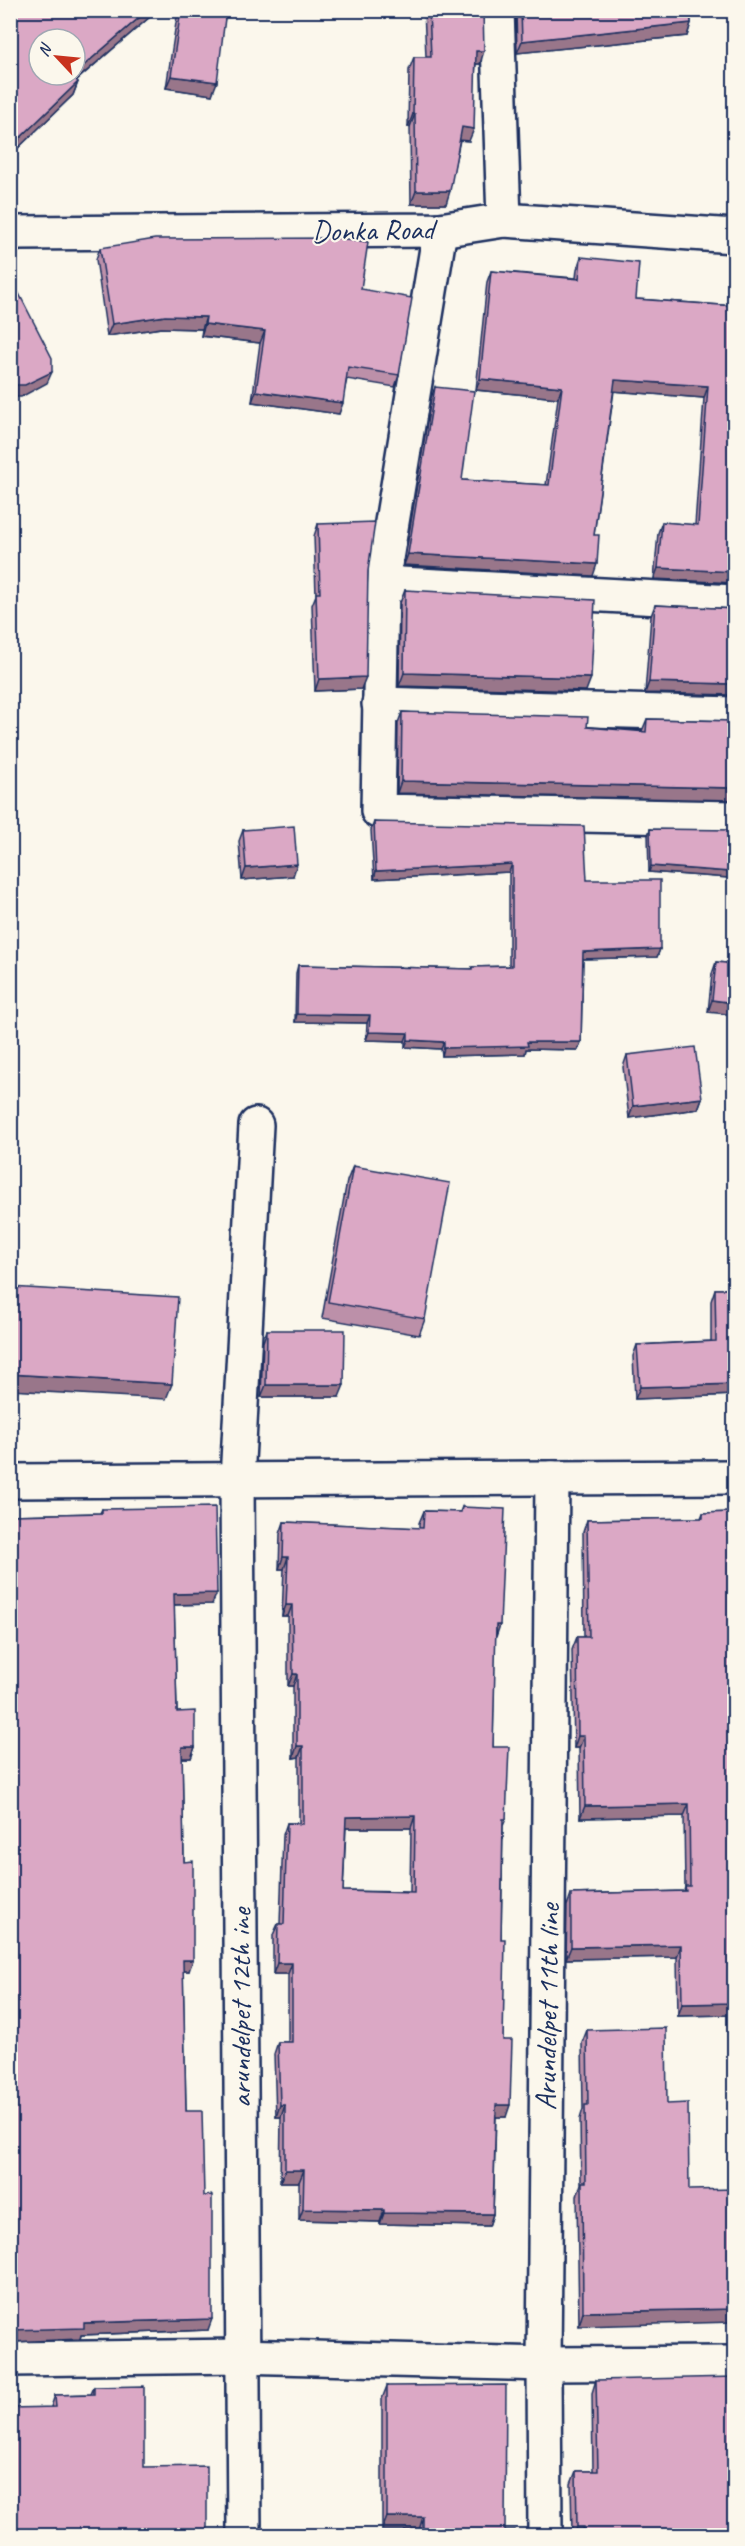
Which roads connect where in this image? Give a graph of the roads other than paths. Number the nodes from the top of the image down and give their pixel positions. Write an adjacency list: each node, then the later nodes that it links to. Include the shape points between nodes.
1 (497, 10): 2 (street)
2 (504, 220): 3 (street, Donka Road); 5 (street, Donka Road)
3 (440, 230): 4 (street, Donka Road); 6 (street)
4 (12, 232)
5 (735, 236)
6 (382, 583): 7 (street); 8 (street)
7 (735, 602)
8 (379, 704): 9 (street); 10 (street, via 378,811)
9 (735, 714)
10 (735, 818)
11 (256, 1125): 14 (street, arundelpet 12th ine)
12 (735, 1477): 13 (street)
13 (552, 1478): 14 (street); 19 (street, Arundelpet 11th line)
14 (237, 1480): 15 (street); 16 (street, arundelpet 12th ine)
15 (10, 1481)
16 (242, 2356): 17 (street); 19 (street); 20 (street, arundelpet 12th ine)
17 (10, 2359)
18 (735, 2363): 19 (street)
19 (544, 2364): 21 (street, Arundelpet 11th line)
20 (244, 2535)
21 (545, 2535)

